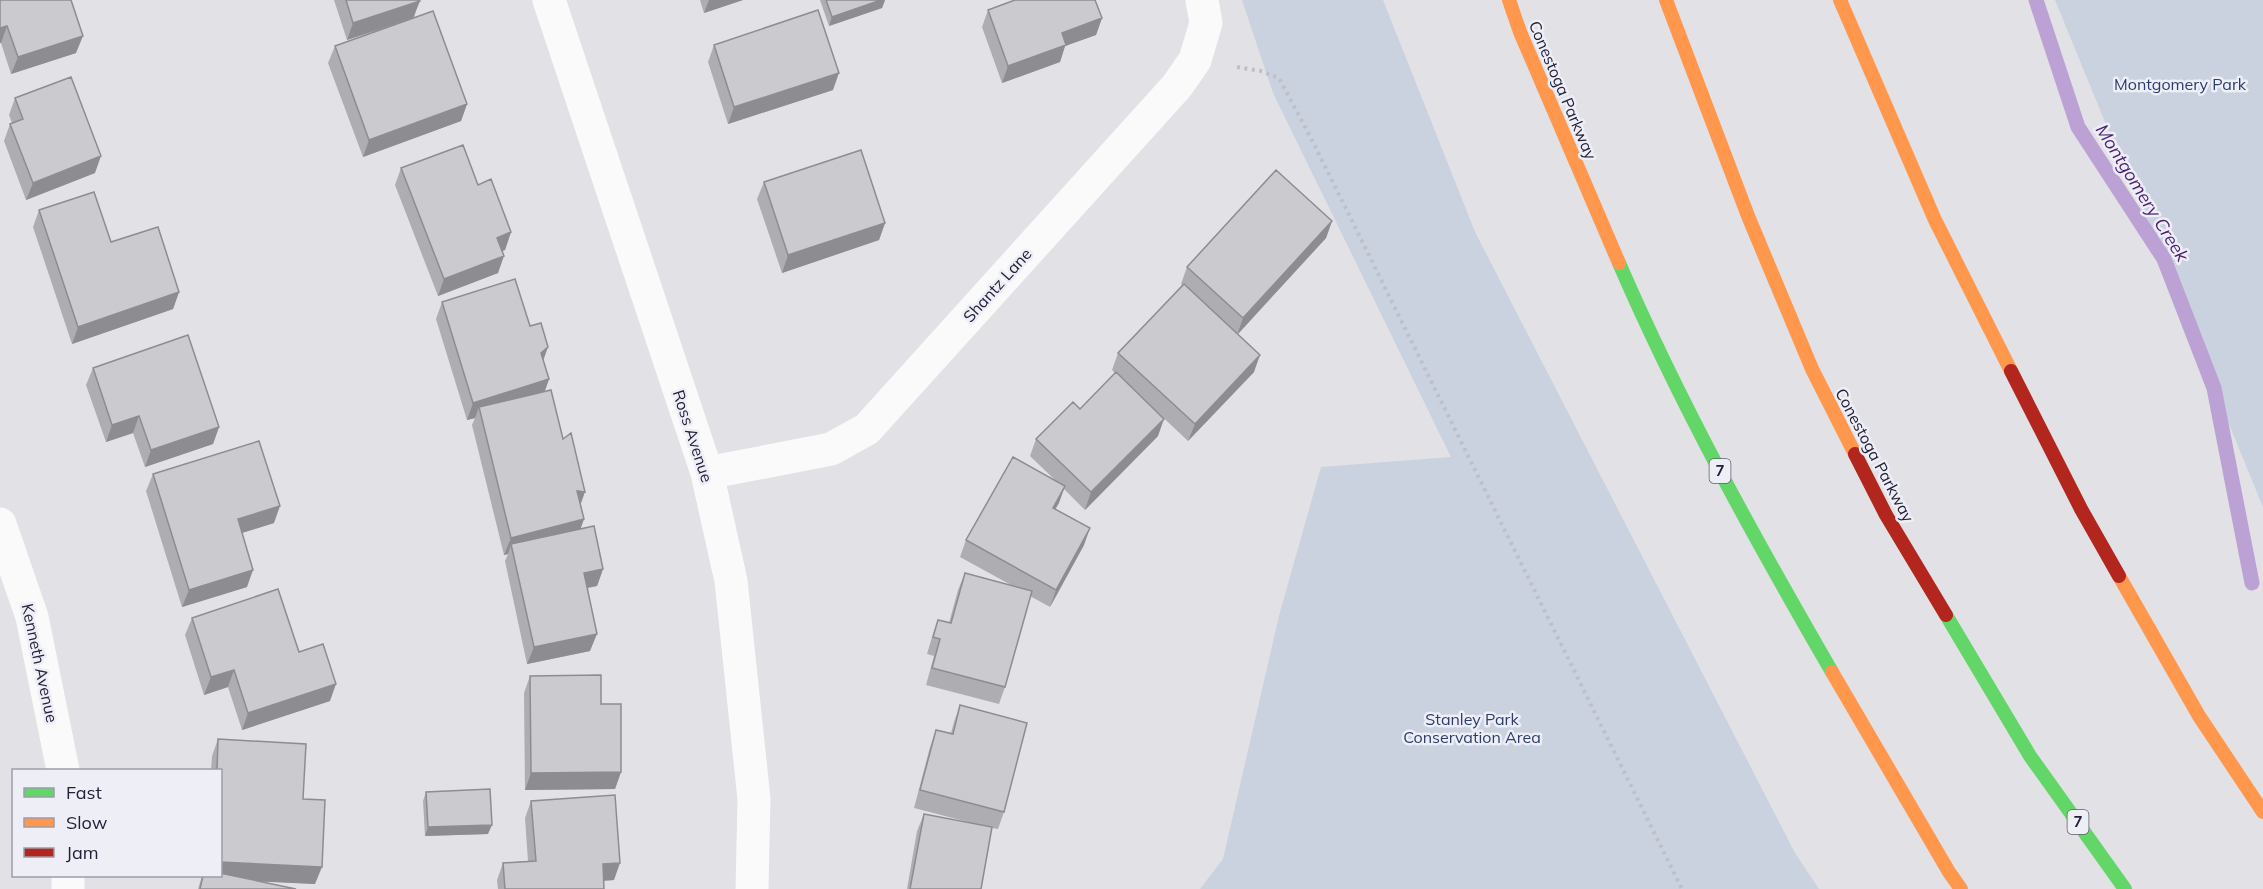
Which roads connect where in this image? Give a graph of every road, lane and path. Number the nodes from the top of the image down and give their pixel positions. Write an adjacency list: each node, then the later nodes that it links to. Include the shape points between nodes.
1 (549, 0): 9 (street, Ross Avenue)
2 (1202, 0): 8 (street, Shantz Lane, via 1206,23)
3 (1496, 0): 7 (highway)
4 (1509, 0): 7 (highway, Conestoga Parkway / 7)
5 (1666, 0): 16 (highway, Conestoga Parkway / 7, via 1748,216 1812,369 1881,504 2031,756)
6 (1840, 0): 12 (highway, via 1935,220 2081,509 2199,716)
7 (1520, 32): 15 (highway, Conestoga Parkway / 7, via 1664,364 1760,548)
8 (1195, 60): 9 (street, Shantz Lane, via 1177,86 867,429 831,449); 14 (path, via 1261,71 1279,78)
9 (707, 473): 13 (street, Ross Avenue, via 731,581 754,799)
10 (0, 524): 11 (street, Kenneth Avenue, via 32,617)
11 (63, 769)
12 (2263, 812)
13 (752, 889)
14 (1682, 889)
15 (1961, 889)
16 (2126, 889)

